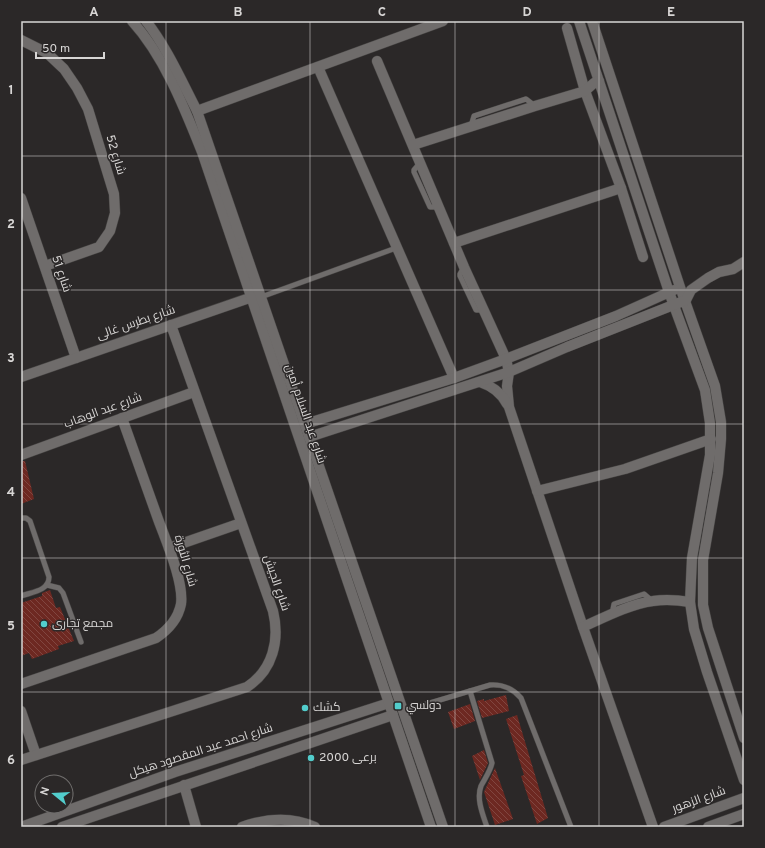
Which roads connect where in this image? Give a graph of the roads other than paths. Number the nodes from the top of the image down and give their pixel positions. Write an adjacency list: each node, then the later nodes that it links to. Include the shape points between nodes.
1 (132, 21): 25 (street, شارع عبد السلام أمين, via 153,48 187,115)
2 (146, 21): 13 (street, شارع عبد السلام أمين, via 175,67)
3 (444, 21): 9 (street)
4 (579, 21): 10 (street)
5 (592, 21): 22 (street)
6 (567, 28): 11 (street)
7 (21, 40): 21 (street, شارع 52, via 47,53 64,69 77,88 88,109 114,194 115,213 112,225 99,247)
8 (377, 61): 14 (street)
9 (318, 67): 13 (street); 18 (street)
10 (599, 81): 11 (street); 12 (street)
11 (585, 91): 12 (street, via 598,94); 14 (street); 15 (street)
12 (603, 92): 24 (street)
13 (196, 111): 25 (street, شارع عبد السلام أمين)
14 (413, 145): 17 (street)
15 (621, 188): 17 (street); 19 (street)
16 (21, 198): 21 (street, شارع 51)
17 (454, 243): 30 (street)
18 (396, 248): 25 (lane); 33 (street)
19 (643, 256)
20 (744, 262): 23 (street, via 733,269 719,272)
21 (45, 266): 29 (street, شارع 51)
22 (680, 287): 23 (street); 24 (street); 26 (street)
23 (691, 290): 26 (street)
24 (669, 292): 27 (street); 30 (street, via 616,316)
25 (257, 296): 28 (street, شارع بطرس غالى); 38 (street, شارع عبد السلام أمين); 54 (street, شارع عبد السلام أمين)
26 (686, 300): 27 (street); 58 (street, via 715,386 721,422 720,456 703,560 703,605)
27 (674, 304): 31 (street); 40 (street, via 705,390)
28 (171, 325): 29 (street, شارع بطرس غالى); 35 (street, شارع الجيش)
29 (76, 358): 32 (street, شارع بطرس غالى)
30 (506, 359): 31 (street); 33 (street)
31 (510, 372): 34 (street); 36 (street, via 507,386)
32 (21, 377)
33 (454, 378): 38 (street)
34 (480, 382): 36 (street, via 498,391); 39 (street)
35 (194, 392): 37 (street, شارع عبد الوهاب); 44 (street, شارع الجيش)
36 (509, 407): 42 (street)
37 (122, 418): 41 (street, شارع عبد الوهاب); 45 (street, شارع الثورة)
38 (305, 424): 39 (street, شارع عبد السلام أمين)
39 (309, 437): 53 (street, شارع عبد السلام أمين)
40 (711, 439): 42 (street, via 625,469); 48 (street, via 692,558)
41 (21, 456)
42 (537, 491): 49 (street)
43 (21, 518): 46 (lane, via 26,518 32,525 49,577)
44 (241, 523): 45 (street); 59 (street, شارع الجيش, via 276,623 273,653 257,681 247,687)
45 (168, 548): 51 (street, شارع الثورة, via 179,582 181,604 178,614 164,633 156,638)
46 (48, 585): 47 (lane); 50 (lane, via 59,588 64,593)
47 (21, 596)
48 (690, 602): 49 (street, via 652,601 612,614); 61 (street, via 694,629 707,672)
49 (583, 628): 74 (street)
50 (81, 642)
51 (21, 684)
52 (470, 691): 56 (lane); 72 (lane, via 492,763 479,797); 73 (lane, via 497,685 511,689 521,698)
53 (399, 699): 54 (street, شارع احمد عبد المقصود هيكل); 56 (street, شارع عبد السلام أمين)
54 (389, 703): 57 (street, شارع عبد السلام أمين); 65 (street, شارع احمد عبد المقصود هيكل, via 175,772)
55 (21, 711): 59 (street)
56 (403, 711): 57 (street); 71 (street, شارع عبد السلام أمين)
57 (393, 715): 62 (street); 70 (street, شارع عبد السلام أمين)
58 (744, 738)
59 (36, 755): 60 (street, شارع الجيش)
60 (21, 760)
61 (744, 780)
62 (184, 786): 66 (street); 67 (street)
63 (744, 798): 75 (street, شارع الزهور)
64 (744, 814): 76 (street)
65 (21, 827)
66 (62, 827)
67 (196, 827)
68 (242, 827): 69 (street, via 255,822 281,819 295,820)
69 (315, 827)
70 (431, 827)
71 (443, 827)
72 (487, 827)
73 (571, 827)
74 (653, 827)
75 (664, 827)
76 (708, 827)

